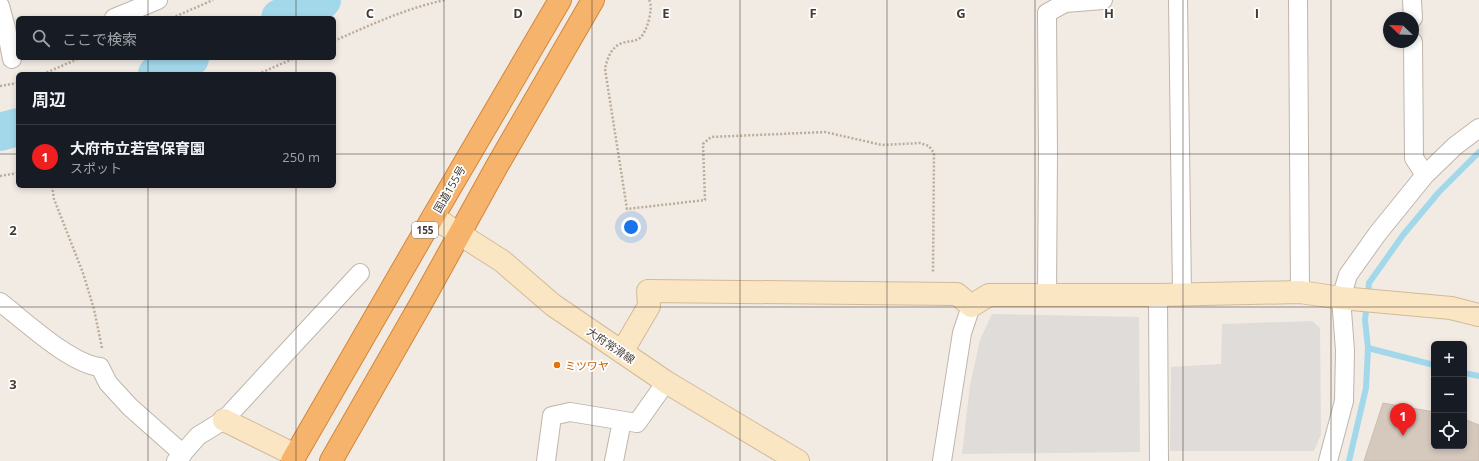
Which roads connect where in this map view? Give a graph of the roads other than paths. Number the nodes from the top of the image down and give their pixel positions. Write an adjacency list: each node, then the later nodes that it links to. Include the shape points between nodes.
1 (158, 0): 10 (street)
2 (560, 0): 15 (highway, 国道155号 / 155)
3 (593, 0): 16 (highway)
4 (1103, 0): 20 (street, via 1065,3 1047,13)
5 (1178, 0): 19 (street)
6 (1298, 0): 18 (street)
7 (1412, 0): 9 (street)
8 (0, 6): 12 (street)
9 (1412, 12)
10 (119, 16)
11 (1413, 48): 14 (street, via 1414,158)
12 (10, 60)
13 (1479, 128): 14 (street, via 1455,146)
14 (1425, 175): 22 (street, via 1348,275)
15 (432, 217): 16 (street, 大府常滑線); 31 (highway, 国道155号 / 155)
16 (459, 235): 26 (street, 大府常滑線, via 502,261 553,305); 32 (highway)
17 (360, 273): 28 (street)
18 (1300, 292): 19 (street); 22 (street)
19 (1182, 294): 21 (street)
20 (1047, 295): 21 (street); 24 (street, via 989,295)
21 (1158, 295): 37 (street)
22 (1347, 298): 25 (street, via 1451,308); 38 (street, via 1344,401)
23 (0, 302): 30 (street, via 73,358 90,366 100,367 108,383)
24 (971, 306): 26 (street, via 957,294 648,291 649,306); 36 (street, via 962,333)
25 (1479, 315)
26 (622, 352): 27 (street, 大府常滑線)
27 (666, 382): 29 (street, via 637,423); 35 (street, 大府常滑線)
28 (224, 420): 30 (street, via 198,436); 31 (street)
29 (622, 421): 33 (street, via 570,412 552,416); 34 (street)
30 (180, 457)
31 (293, 458)
32 (331, 461)
33 (546, 461)
34 (614, 461)
35 (798, 461)
36 (942, 461)
37 (1159, 461)
38 (1328, 461)

